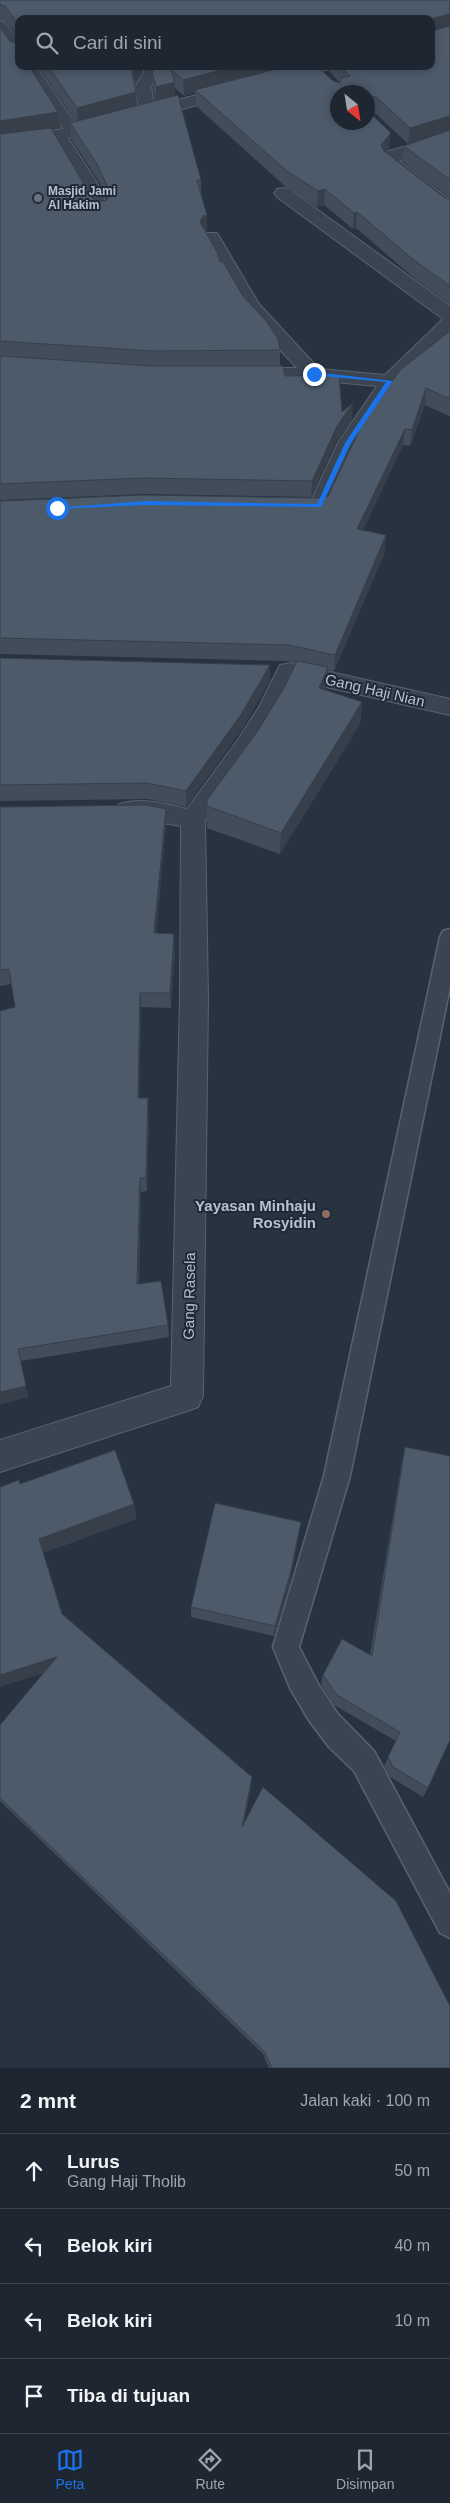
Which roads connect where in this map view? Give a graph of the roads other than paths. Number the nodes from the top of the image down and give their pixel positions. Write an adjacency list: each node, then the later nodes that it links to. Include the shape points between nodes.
1 (0, 26): 2 (street)
2 (15, 47)
3 (31, 70): 10 (street)
4 (152, 70): 8 (street, via 141,88)
5 (320, 70): 6 (street)
6 (271, 80)
7 (245, 87): 8 (street)
8 (148, 112): 9 (street)
9 (129, 119)
10 (73, 132): 12 (street); 15 (street, via 87,181)
11 (450, 138): 14 (street, via 399,146 390,162)
12 (0, 144)
13 (283, 193): 17 (street)
14 (450, 209)
15 (101, 211)
16 (211, 237): 20 (street, via 251,307)
17 (450, 315)
18 (450, 323): 21 (street)
19 (232, 374): 20 (street)
20 (314, 374): 21 (street)
21 (390, 381): 22 (street, via 348,443 319,506)
22 (271, 505)
23 (450, 707): 25 (street, Gang Haji Nian, via 278,671 270,709)
24 (104, 809): 25 (street, via 148,810)
25 (193, 819): 27 (street, Gang Rasela, via 194,998 187,1396)
26 (450, 937): 28 (lane, via 337,1476 286,1646 305,1687 347,1747 364,1761)
27 (0, 1456)
28 (450, 1923)

